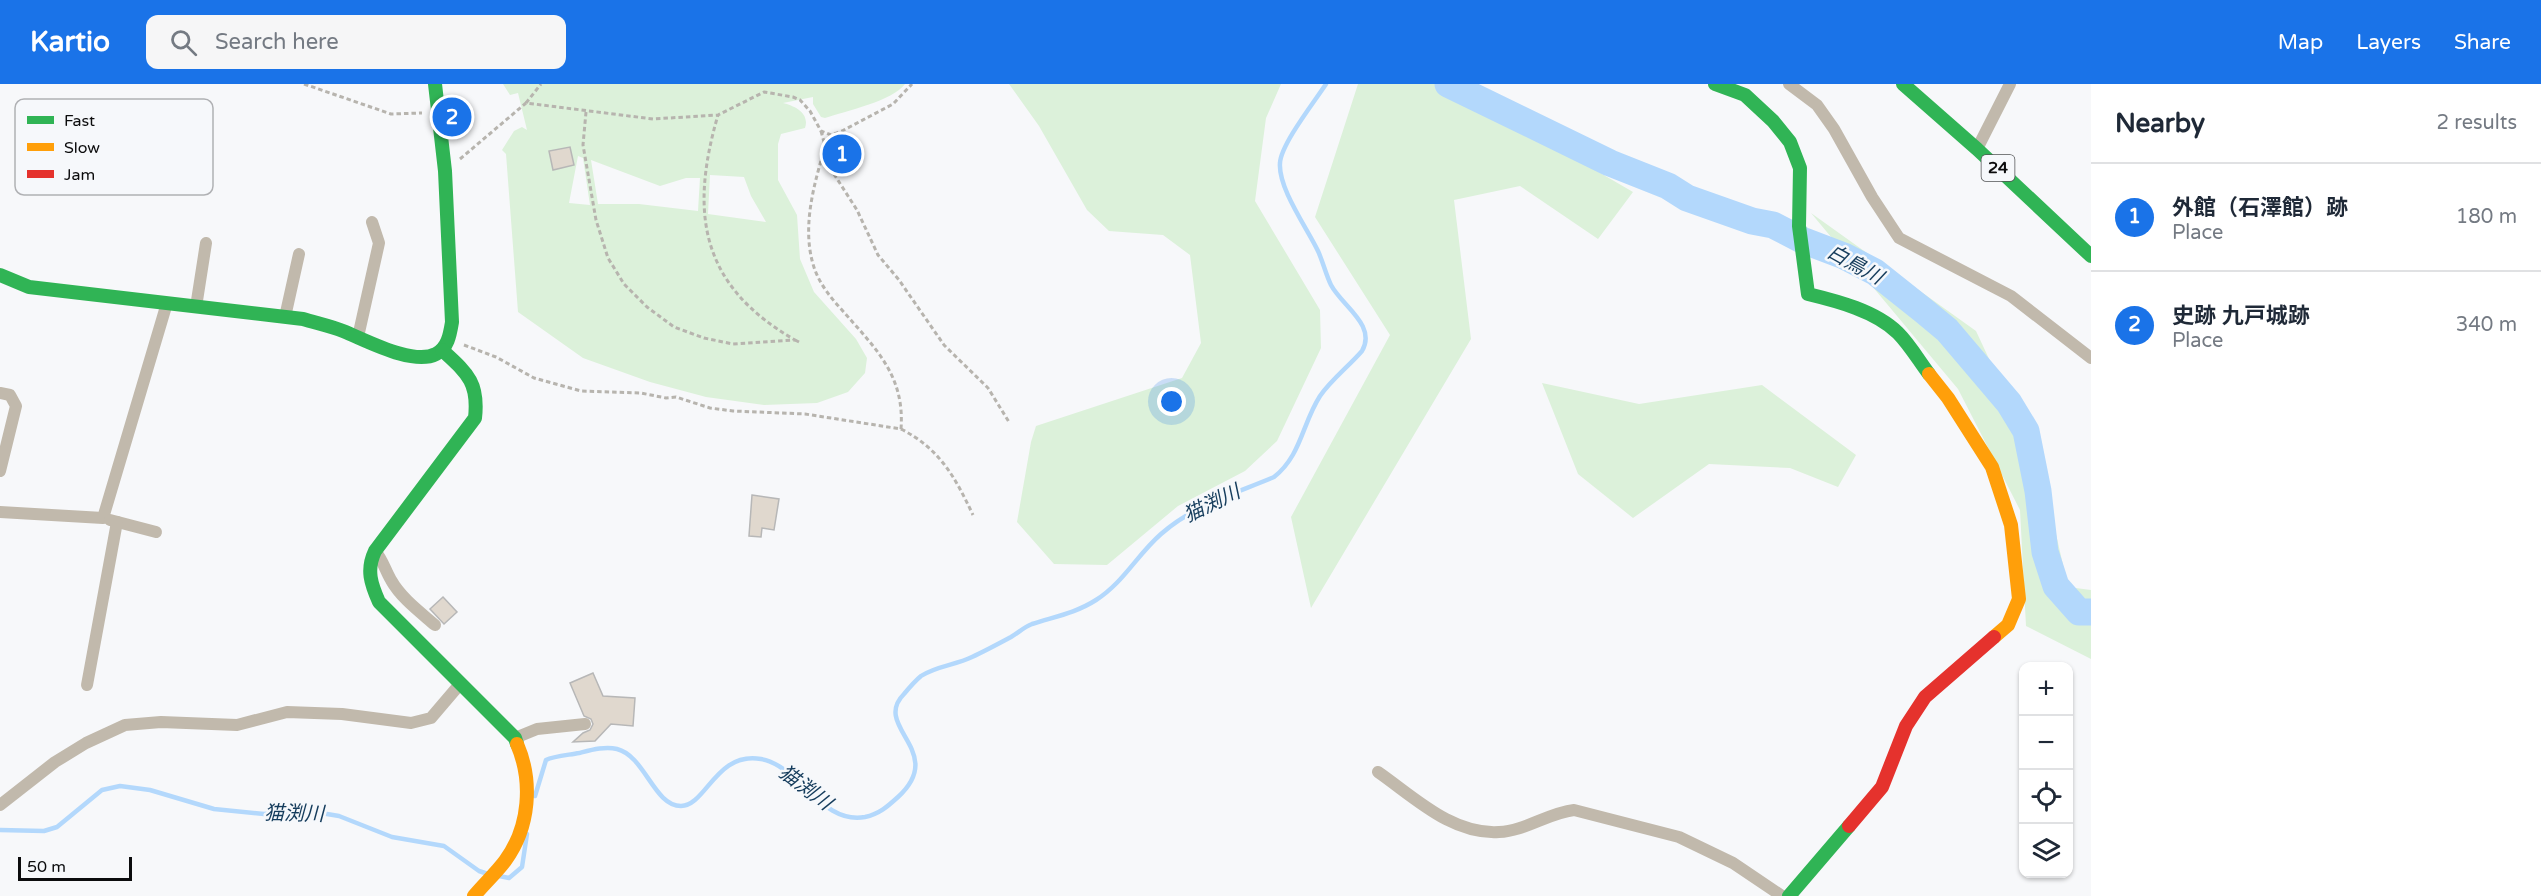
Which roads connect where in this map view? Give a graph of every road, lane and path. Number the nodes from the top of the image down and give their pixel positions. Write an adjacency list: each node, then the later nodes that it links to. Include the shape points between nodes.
1 (304, 84): 10 (path, via 391,114)
2 (435, 84): 10 (street)
3 (541, 84): 9 (path)
4 (912, 84): 13 (path, via 893,104 843,131 831,135)
5 (1715, 84): 49 (street, via 1745,95 1790,142 1800,168 1799,226 1808,294 1840,302 1897,332 1948,398 1992,467 2011,525 2019,599 2008,625 1925,697 1906,726 1882,787)
6 (1789, 84): 29 (street, via 1817,105 1899,238 2011,296)
7 (1903, 84): 15 (street, 24)
8 (2010, 84): 15 (street)
9 (526, 103): 11 (path); 16 (path)
10 (439, 112): 16 (street)
11 (586, 112): 12 (path, via 652,119); 26 (path, via 583,145 596,220 608,258 624,284 674,327 704,339 732,344)
12 (718, 115): 13 (path, via 764,92 800,100); 26 (path, via 703,194 707,233 724,276 773,328)
13 (821, 131): 14 (path)
14 (825, 147): 31 (path, via 832,171 857,210 878,255 944,345 988,388); 32 (path, via 813,187 809,229 813,265 826,291 889,368 898,393)
15 (1977, 149): 20 (street, 24)
16 (445, 171): 27 (street, via 452,304)
17 (372, 222): 25 (street, via 379,243)
18 (206, 243): 23 (street)
19 (299, 254): 24 (street)
20 (2091, 256)
21 (0, 275): 22 (street, via 29,287)
22 (166, 303): 23 (street); 36 (street)
23 (196, 307): 24 (street)
24 (285, 316): 25 (street)
25 (358, 337): 27 (street, via 398,353 432,356)
26 (795, 340): 28 (path)
27 (446, 344): 32 (path, via 496,357 534,378 581,391 676,397 710,408 805,414); 39 (street, via 474,381 478,400 475,418)
28 (801, 344)
29 (2091, 358)
30 (0, 393): 33 (street, via 10,394 16,406)
31 (1009, 422)
32 (901, 429): 35 (path, via 933,449 961,487)
33 (0, 471)
34 (0, 512): 36 (street)
35 (973, 515)
36 (103, 518): 37 (street)
37 (117, 522): 38 (street); 42 (street)
38 (156, 532)
39 (375, 551): 40 (street, via 391,581); 41 (street, via 369,561 368,576 379,602)
40 (435, 625)
41 (460, 684): 44 (street); 46 (street, via 430,718 411,723 287,712 237,725 125,725 54,762)
42 (87, 685)
43 (585, 724): 44 (street, via 537,729)
44 (515, 738): 47 (street, via 526,764 528,802 506,860)
45 (1378, 772): 48 (street, via 1452,823 1471,829 1499,832 1574,810 1679,837 1733,863)
46 (0, 805)
47 (474, 896)
48 (1782, 896)
49 (1789, 896)

